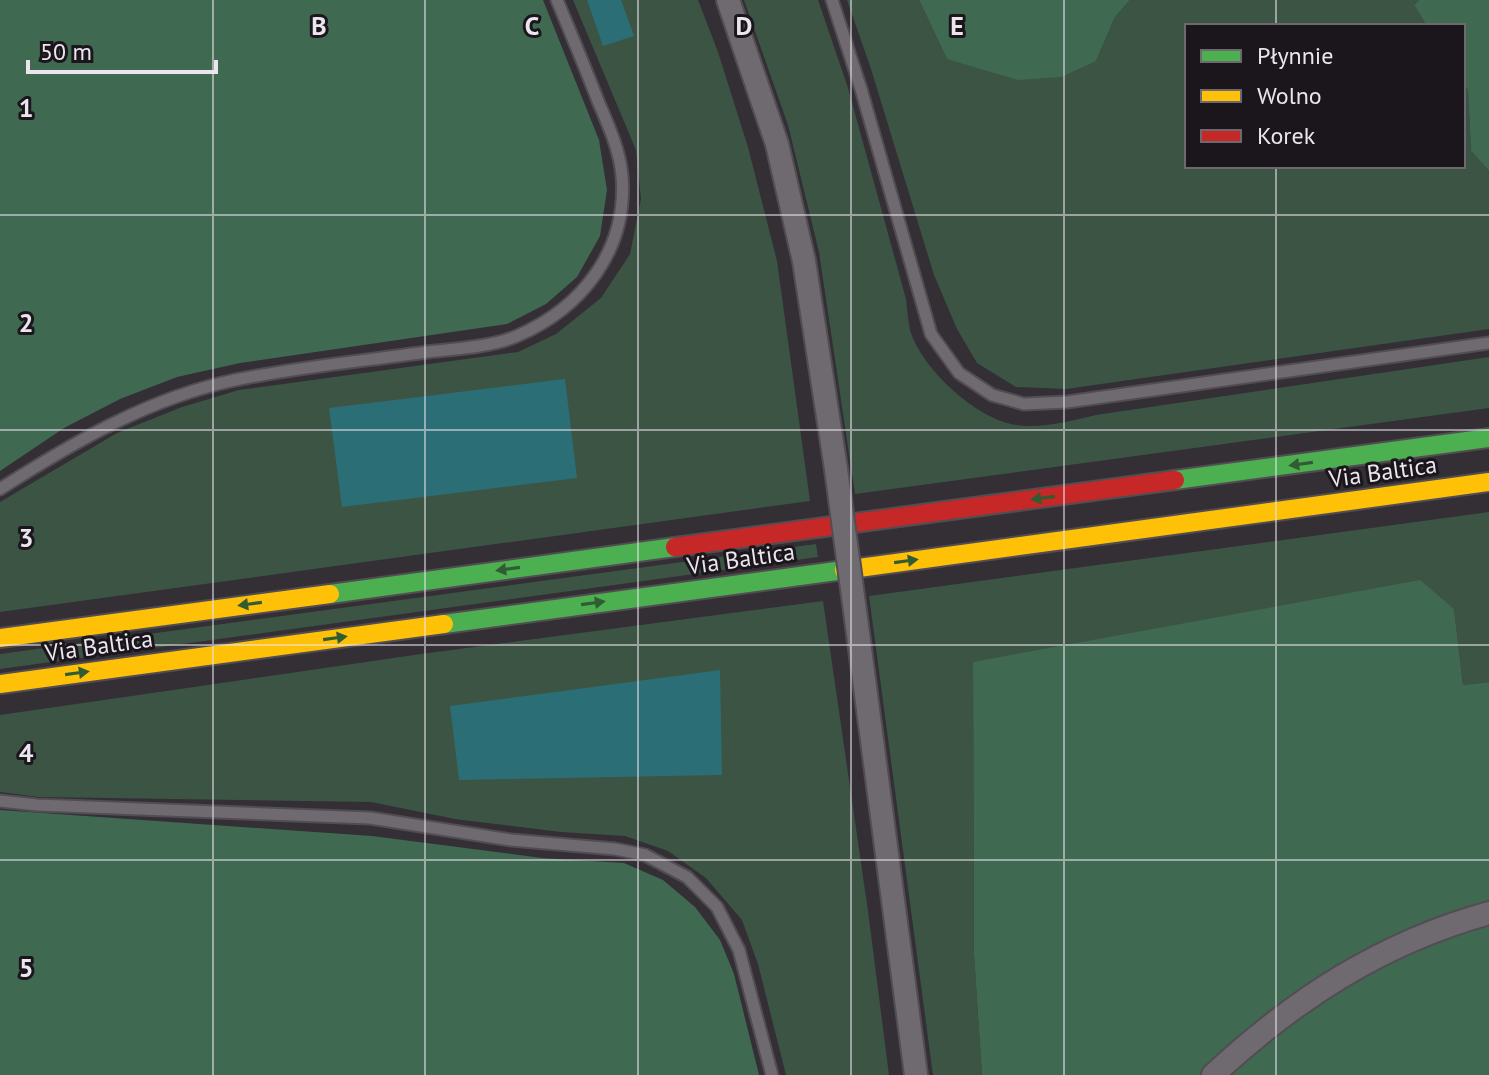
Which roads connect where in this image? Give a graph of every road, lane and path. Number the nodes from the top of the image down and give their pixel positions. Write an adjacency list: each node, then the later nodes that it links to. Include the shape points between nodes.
1 (557, 0): 7 (lane, via 611,133 622,176 619,223 611,248 580,296 514,338 235,380 177,395 66,447)
2 (728, 0): 13 (street, bridge, via 777,144 804,261)
3 (832, 0): 4 (lane, via 931,334 959,373 992,395 1024,404 1067,402)
4 (1489, 343)
5 (1489, 438): 8 (highway, Via Baltica, one-way to 8)
6 (1489, 482): 9 (highway, Via Baltica, one-way to 6)
7 (0, 489)
8 (0, 638)
9 (0, 684)
10 (0, 801): 12 (lane, via 370,818 645,855 687,877 717,907 739,950)
11 (1489, 913): 14 (street, via 1386,950 1323,986)
12 (772, 1075)
13 (916, 1075)
14 (1213, 1075)

